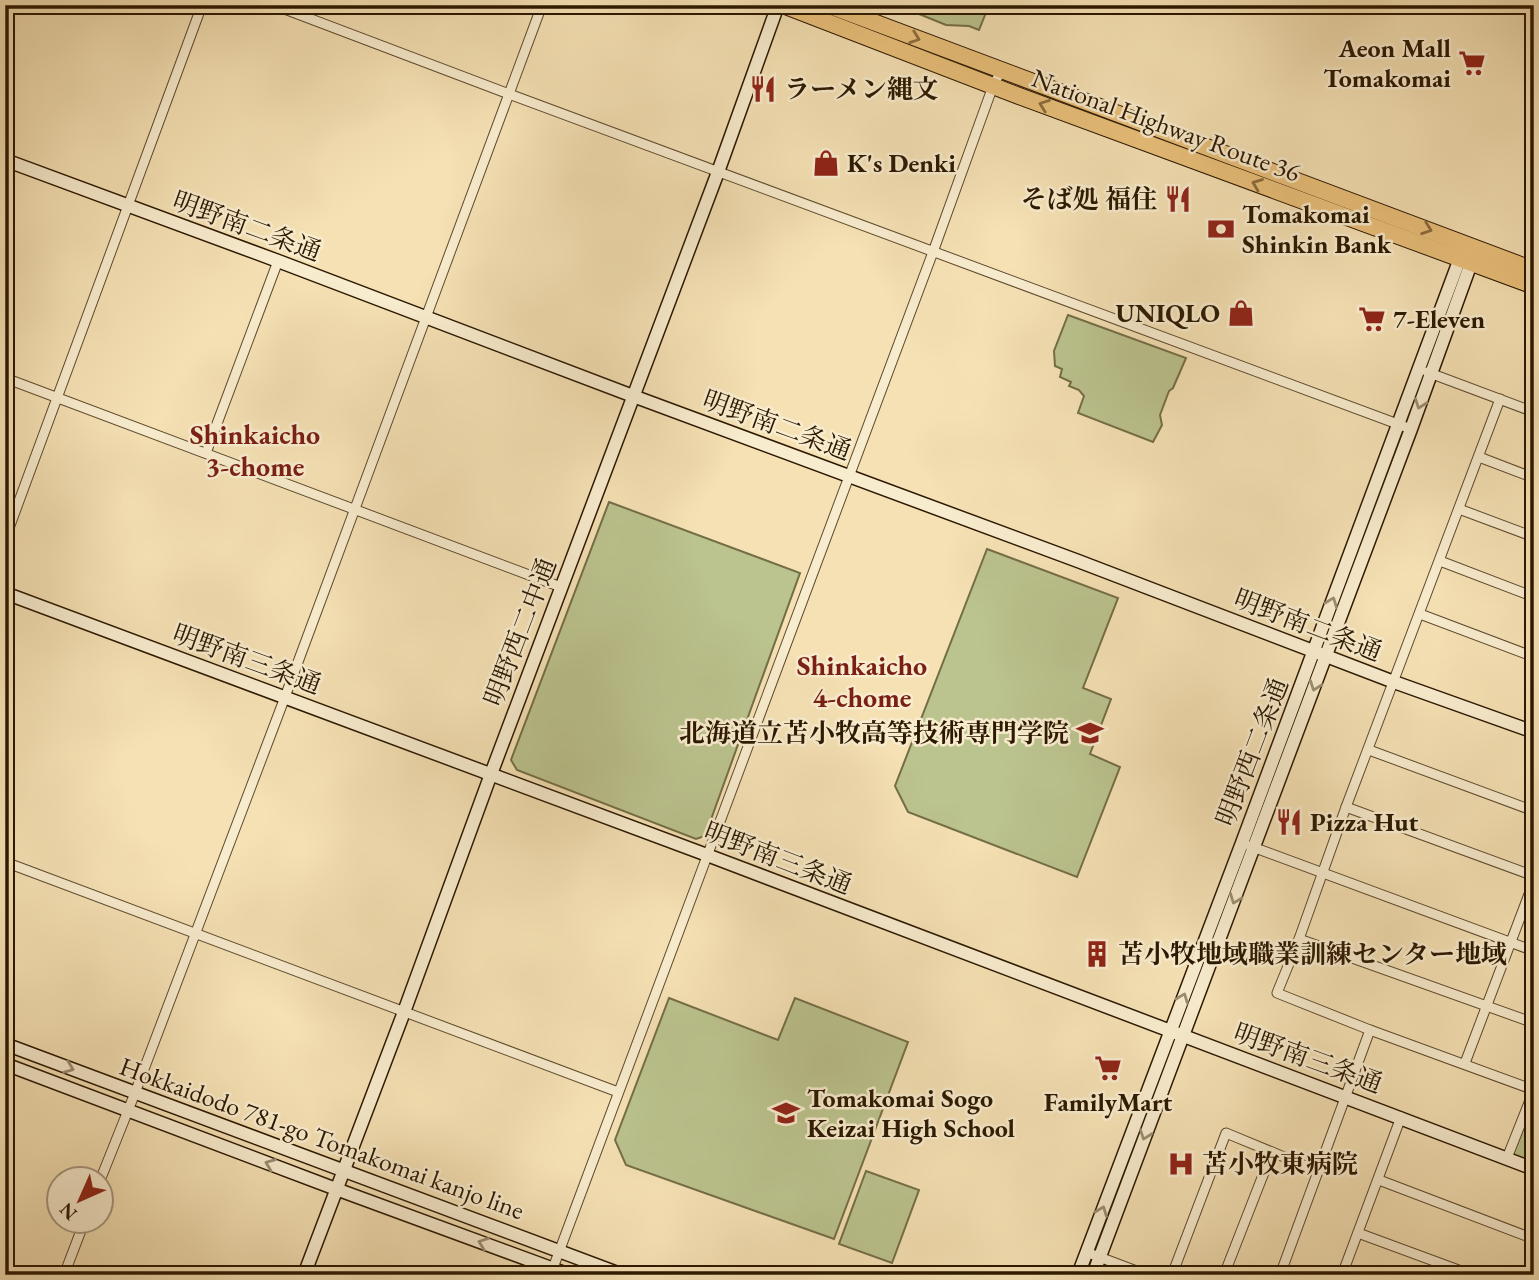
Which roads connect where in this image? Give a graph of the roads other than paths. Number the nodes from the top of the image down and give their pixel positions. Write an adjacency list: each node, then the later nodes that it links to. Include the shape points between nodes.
1 (202, 5): 11 (street)
2 (274, 5): 8 (street)
3 (542, 5): 8 (street)
4 (780, 5): 7 (highway, National Highway Route 36); 10 (street, 明野西二中通)
5 (828, 5): 6 (highway, National Highway Route 36, one-way to 6)
6 (1001, 71): 7 (street); 13 (highway, National Highway Route 36, one-way to 13)
7 (993, 86): 12 (street); 13 (highway, National Highway Route 36, one-way to 7)
8 (509, 94): 10 (street); 17 (street)
9 (5, 160): 11 (street, 明野南二条通)
10 (718, 172): 12 (street); 20 (street, 明野西二中通)
11 (128, 206): 14 (street, 明野南二条通); 21 (street)
12 (933, 252): 24 (street); 27 (street)
13 (1468, 253): 15 (highway, National Highway Route 36); 16 (highway, National Highway Route 36); 18 (street, 明野西二条通)
14 (278, 261): 17 (street, 明野南二条通); 25 (street)
15 (1534, 270)
16 (1534, 286)
17 (426, 317): 20 (street, 明野南二条通); 29 (street)
18 (1425, 371): 22 (street); 24 (street, 明野西二条通)
19 (5, 378): 21 (street)
20 (633, 396): 27 (street, 明野南二条通); 34 (street, 明野西二中通)
21 (58, 398): 25 (street); 32 (street)
22 (1500, 399): 23 (street); 26 (street)
23 (1534, 412)
24 (1405, 427): 38 (street, 明野西二条通)
25 (206, 453): 29 (street)
26 (1479, 457): 28 (street); 30 (street)
27 (849, 475): 38 (street, 明野南二条通); 48 (street)
28 (1534, 478)
29 (354, 509): 34 (street); 41 (street)
30 (1459, 509): 31 (street); 33 (street)
31 (1534, 537)
32 (5, 539)
33 (1440, 561): 36 (street); 37 (street)
34 (561, 587): 44 (street, 明野西二中通)
35 (5, 593): 41 (street, 明野南三条通)
36 (1534, 597)
37 (1420, 614): 39 (street); 40 (street)
38 (1320, 654): 40 (street, 明野南二条通); 47 (street, 明野西二条通)
39 (1534, 657)
40 (1394, 682): 42 (street, 明野南二条通); 43 (street)
41 (285, 697): 44 (street, 明野南三条通); 52 (street)
42 (1534, 732)
43 (1369, 750): 45 (street); 46 (street)
44 (491, 774): 48 (street, 明野南三条通); 57 (street, 明野西二中通)
45 (1346, 807): 50 (street); 51 (street)
46 (1534, 811)
47 (1248, 845): 50 (street); 60 (street, 明野西二条通)
48 (707, 855): 60 (street, 明野南三条通); 65 (street)
49 (5, 862): 52 (street)
50 (1323, 873): 53 (street); 54 (street)
51 (1534, 879): 54 (street)
52 (196, 933): 57 (street); 66 (street)
53 (1299, 939): 56 (street); 59 (street, via 1278,993)
54 (1511, 942): 55 (street); 56 (street)
55 (1534, 951)
56 (1487, 1006): 58 (street); 62 (street)
57 (404, 1012): 65 (street); 74 (street, 明野西二中通)
58 (1534, 1023)
59 (1370, 1030): 62 (street); 67 (street)
60 (1177, 1033): 67 (street, 明野南三条通); 82 (street, 明野西二条通, one-way to 60); 83 (street, 明野西二条通, one-way to 83)
61 (5, 1044): 66 (street, Hokkaidodo 781-go Tomakomai kanjo line, one-way to 66)
62 (1465, 1063): 64 (street)
63 (5, 1064): 68 (street, Hokkaidodo 781-go Tomakomai kanjo line)
64 (1534, 1090): 71 (street)
65 (618, 1092): 81 (street)
66 (135, 1093): 68 (street); 74 (street, Hokkaidodo 781-go Tomakomai kanjo line)
67 (1345, 1096): 69 (street, 明野南三条通); 75 (street)
68 (128, 1109): 72 (street); 77 (street, Hokkaidodo 781-go Tomakomai kanjo line, one-way to 68)
69 (1401, 1117): 71 (street, 明野南三条通); 76 (street)
70 (1272, 1152): 75 (street); 92 (street, via 1226,1133); 93 (street)
71 (1507, 1158): 73 (street, 明野南三条通)
72 (106, 1164)
73 (1534, 1169)
74 (342, 1170): 77 (street, 明野西二中通); 81 (street, Hokkaidodo 781-go Tomakomai kanjo line)
75 (1318, 1171): 94 (street)
76 (1378, 1180): 78 (street); 80 (street)
77 (336, 1189): 84 (street, Hokkaidodo 781-go Tomakomai kanjo line, one-way to 77); 86 (street, 明野西二中通)
78 (1358, 1233): 95 (street); 96 (street)
79 (80, 1234): 85 (street)
80 (1534, 1239)
81 (559, 1251): 84 (street); 88 (street, Hokkaidodo 781-go Tomakomai kanjo line)
82 (1086, 1252): 83 (street); 89 (street, 明野西二条通)
83 (1100, 1258): 90 (street, 明野西二条通); 91 (street)
84 (553, 1268): 87 (street, Hokkaidodo 781-go Tomakomai kanjo line)
85 (64, 1275)
86 (304, 1275)
87 (570, 1275)
88 (623, 1275)
89 (1078, 1275)
90 (1093, 1275)
91 (1147, 1275)
92 (1172, 1275)
93 (1224, 1275)
94 (1280, 1275)
95 (1342, 1275)
96 (1472, 1275)

